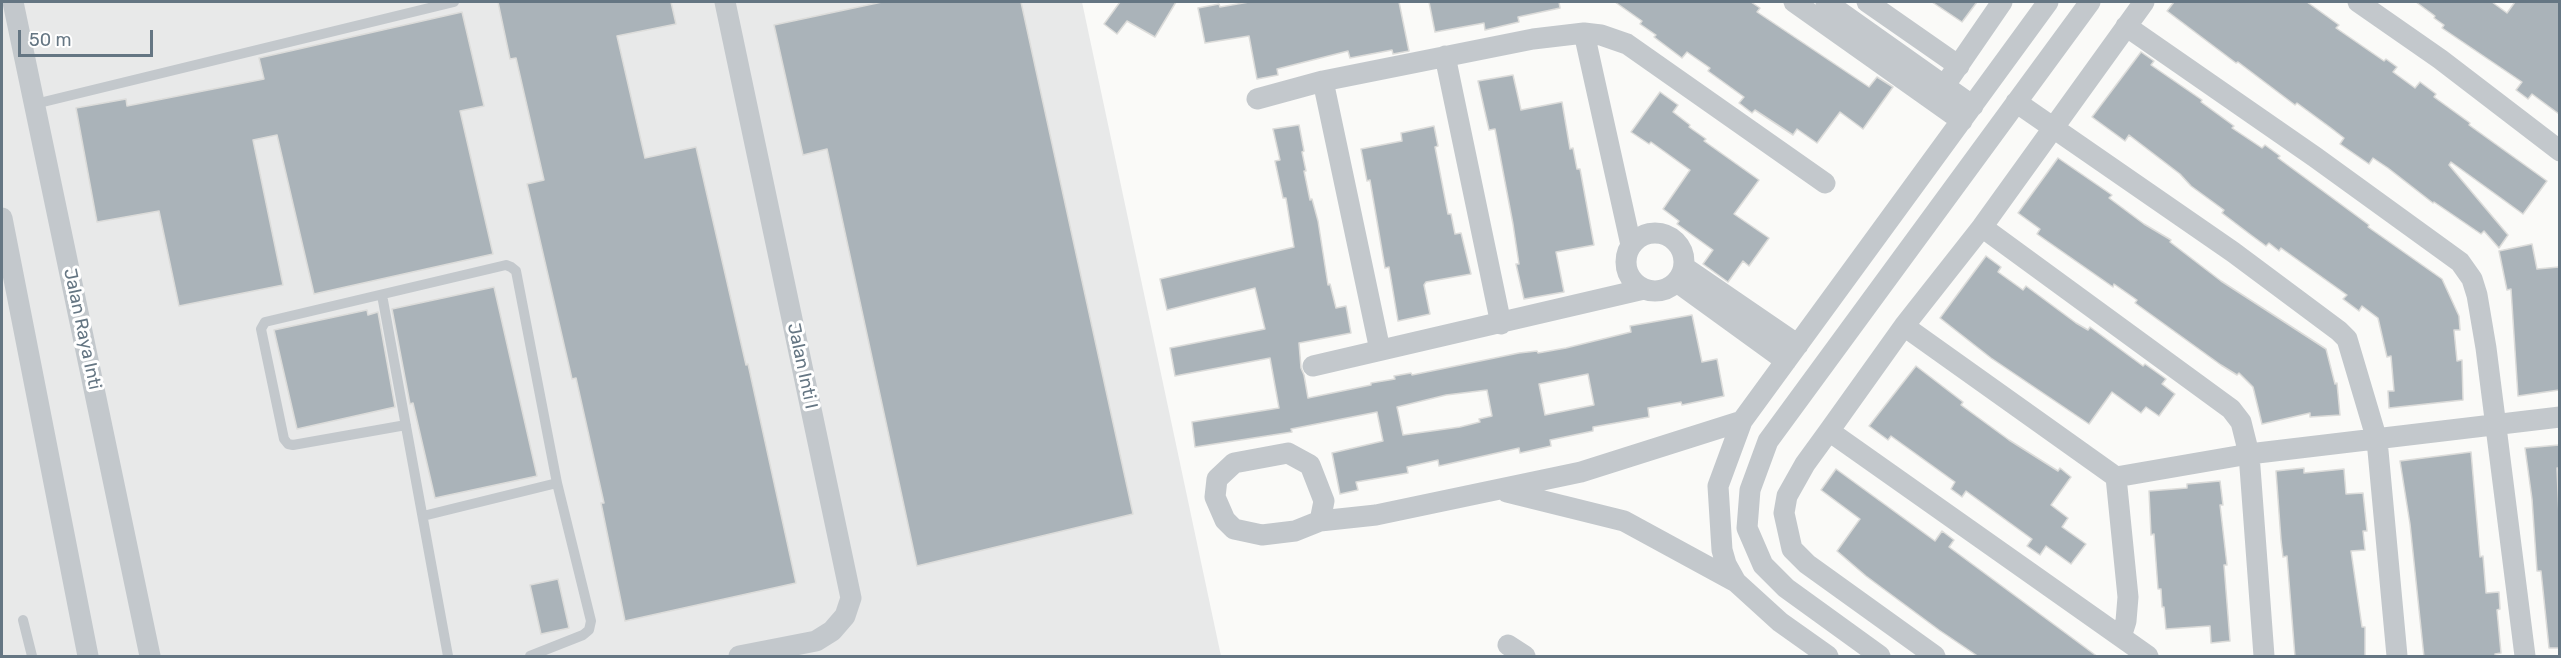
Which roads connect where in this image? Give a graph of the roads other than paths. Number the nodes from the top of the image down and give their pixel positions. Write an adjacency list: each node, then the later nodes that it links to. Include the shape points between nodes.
1 (13, 2): 20 (street, Jalan Raya Inti)
2 (454, 2): 20 (lane)
3 (725, 2): 60 (street, Jalan Inti I, via 851,598 845,616 816,641)
4 (1794, 2): 11 (street)
5 (1867, 2): 15 (street)
6 (2002, 2): 15 (street)
7 (2048, 2): 21 (street)
8 (2090, 2): 19 (street)
9 (2144, 2): 12 (street)
10 (2358, 2): 23 (street, via 2440,59)
11 (1821, 6): 17 (street)
12 (2126, 27): 22 (street); 40 (street, via 2460,262 2477,295)
13 (1584, 33): 14 (street); 24 (street, via 1627,44); 29 (street)
14 (1445, 56): 16 (street); 33 (street)
15 (1959, 66): 17 (street)
16 (1323, 81): 18 (street); 35 (street)
17 (1939, 94): 21 (street)
18 (1257, 99)
19 (2016, 102): 22 (street); 28 (street)
20 (35, 104): 57 (street, Jalan Raya Inti)
21 (1967, 113): 26 (street)
22 (2054, 128): 27 (street); 43 (street, via 2339,331 2347,339)
23 (2559, 151)
24 (1825, 183)
25 (2, 218): 56 (street)
26 (1889, 220): 28 (street); 36 (street)
27 (1982, 227): 34 (street); 44 (street, via 2231,409 2241,422)
28 (1915, 240): 52 (street, via 1768,441 1750,490 1747,528 1763,565)
29 (1631, 245): 30 (street, via 1654,232 1667,235 1684,254); 31 (street, via 1626,257 1627,270)
30 (1681, 274): 31 (street, via 1662,291); 36 (street)
31 (1644, 289): 33 (street)
32 (382, 295): 41 (lane); 41 (lane, via 272,318 261,329 288,444); 46 (lane, via 506,265 516,271)
33 (1501, 324): 35 (street)
34 (1904, 326): 42 (street); 45 (street)
35 (1380, 350): 37 (street)
36 (1792, 353): 39 (street)
37 (1313, 366)
38 (2559, 417): 40 (street)
39 (1742, 421): 47 (street, via 1614,462); 51 (street, via 1718,486 1722,550)
40 (2495, 424): 43 (street); 67 (street)
41 (406, 425): 48 (lane)
42 (1829, 430): 50 (street, via 1804,464 1787,496 1784,513 1792,549); 54 (street)
43 (2377, 440): 44 (street); 66 (street)
44 (2249, 454): 45 (street); 65 (street)
45 (2116, 477): 54 (street, via 2128,597)
46 (557, 483): 48 (lane); 59 (lane, via 591,621 583,635)
47 (1501, 490): 49 (street, via 1376,515); 51 (street, via 1624,521)
48 (423, 516): 58 (lane)
49 (1320, 521): 49 (street, via 1324,501 1310,465 1288,453 1234,463 1217,479 1215,497 1219,509 1234,529 1262,535 1295,531)
50 (1807, 564): 52 (street); 63 (street)
51 (1736, 582): 61 (street, via 1780,622)
52 (1786, 588): 62 (street)
53 (23, 620): 55 (lane)
54 (2121, 637): 64 (street)
55 (32, 657)
56 (88, 657)
57 (150, 657)
58 (448, 657)
59 (530, 657)
60 (739, 657)
61 (1828, 657)
62 (1880, 657)
63 (1935, 657)
64 (2148, 657)
65 (2264, 657)
66 (2397, 657)
67 (2525, 657)

